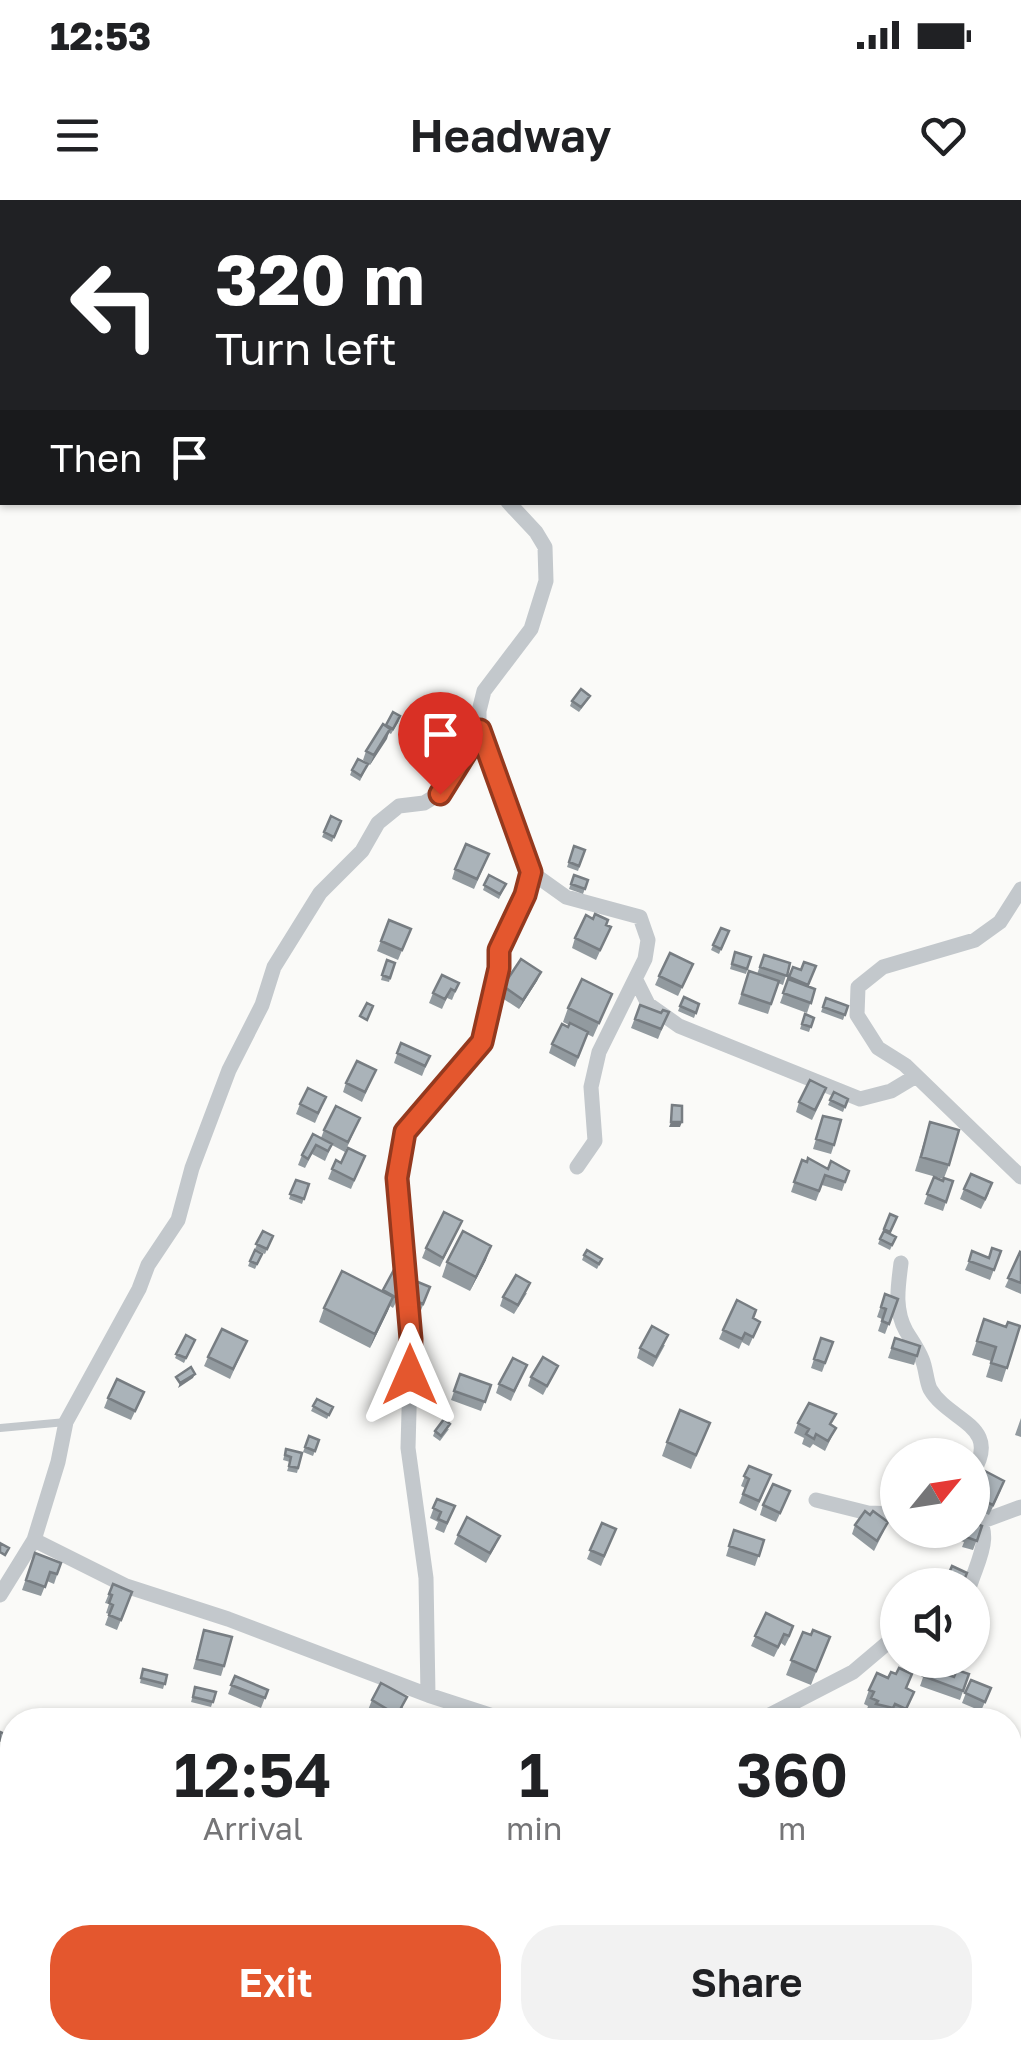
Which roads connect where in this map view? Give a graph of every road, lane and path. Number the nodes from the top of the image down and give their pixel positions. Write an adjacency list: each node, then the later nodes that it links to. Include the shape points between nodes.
1 (511, 505): 2 (street, via 545,547 546,581 530,629 484,692)
2 (480, 730): 3 (street); 10 (street, via 440,794 424,804 399,806 378,823 280,956 228,1070 178,1220)
3 (531, 872): 5 (street, via 566,897 640,917 648,940); 20 (street, via 499,950 482,1042 405,1132 397,1178 411,1339 408,1448 426,1578)
4 (1021, 888): 6 (street, via 1000,922 975,940 894,963 858,987 857,1015 878,1048)
5 (636, 980): 6 (street, via 648,1004 679,1026 860,1098); 7 (street, via 599,1052 590,1087 595,1141)
6 (916, 1076): 8 (street)
7 (576, 1168)
8 (1021, 1177)
9 (900, 1263): 12 (street, via 900,1318 929,1386)
10 (66, 1422): 11 (lane); 17 (street)
11 (0, 1428)
12 (978, 1438)
13 (816, 1500): 15 (street)
14 (1021, 1506): 16 (street)
15 (880, 1513)
16 (990, 1519)
17 (34, 1540): 18 (street); 20 (street, via 126,1586)
18 (0, 1595)
19 (880, 1649): 22 (street, via 853,1672)
20 (428, 1695): 21 (street)
21 (468, 1708)
22 (783, 1708)

